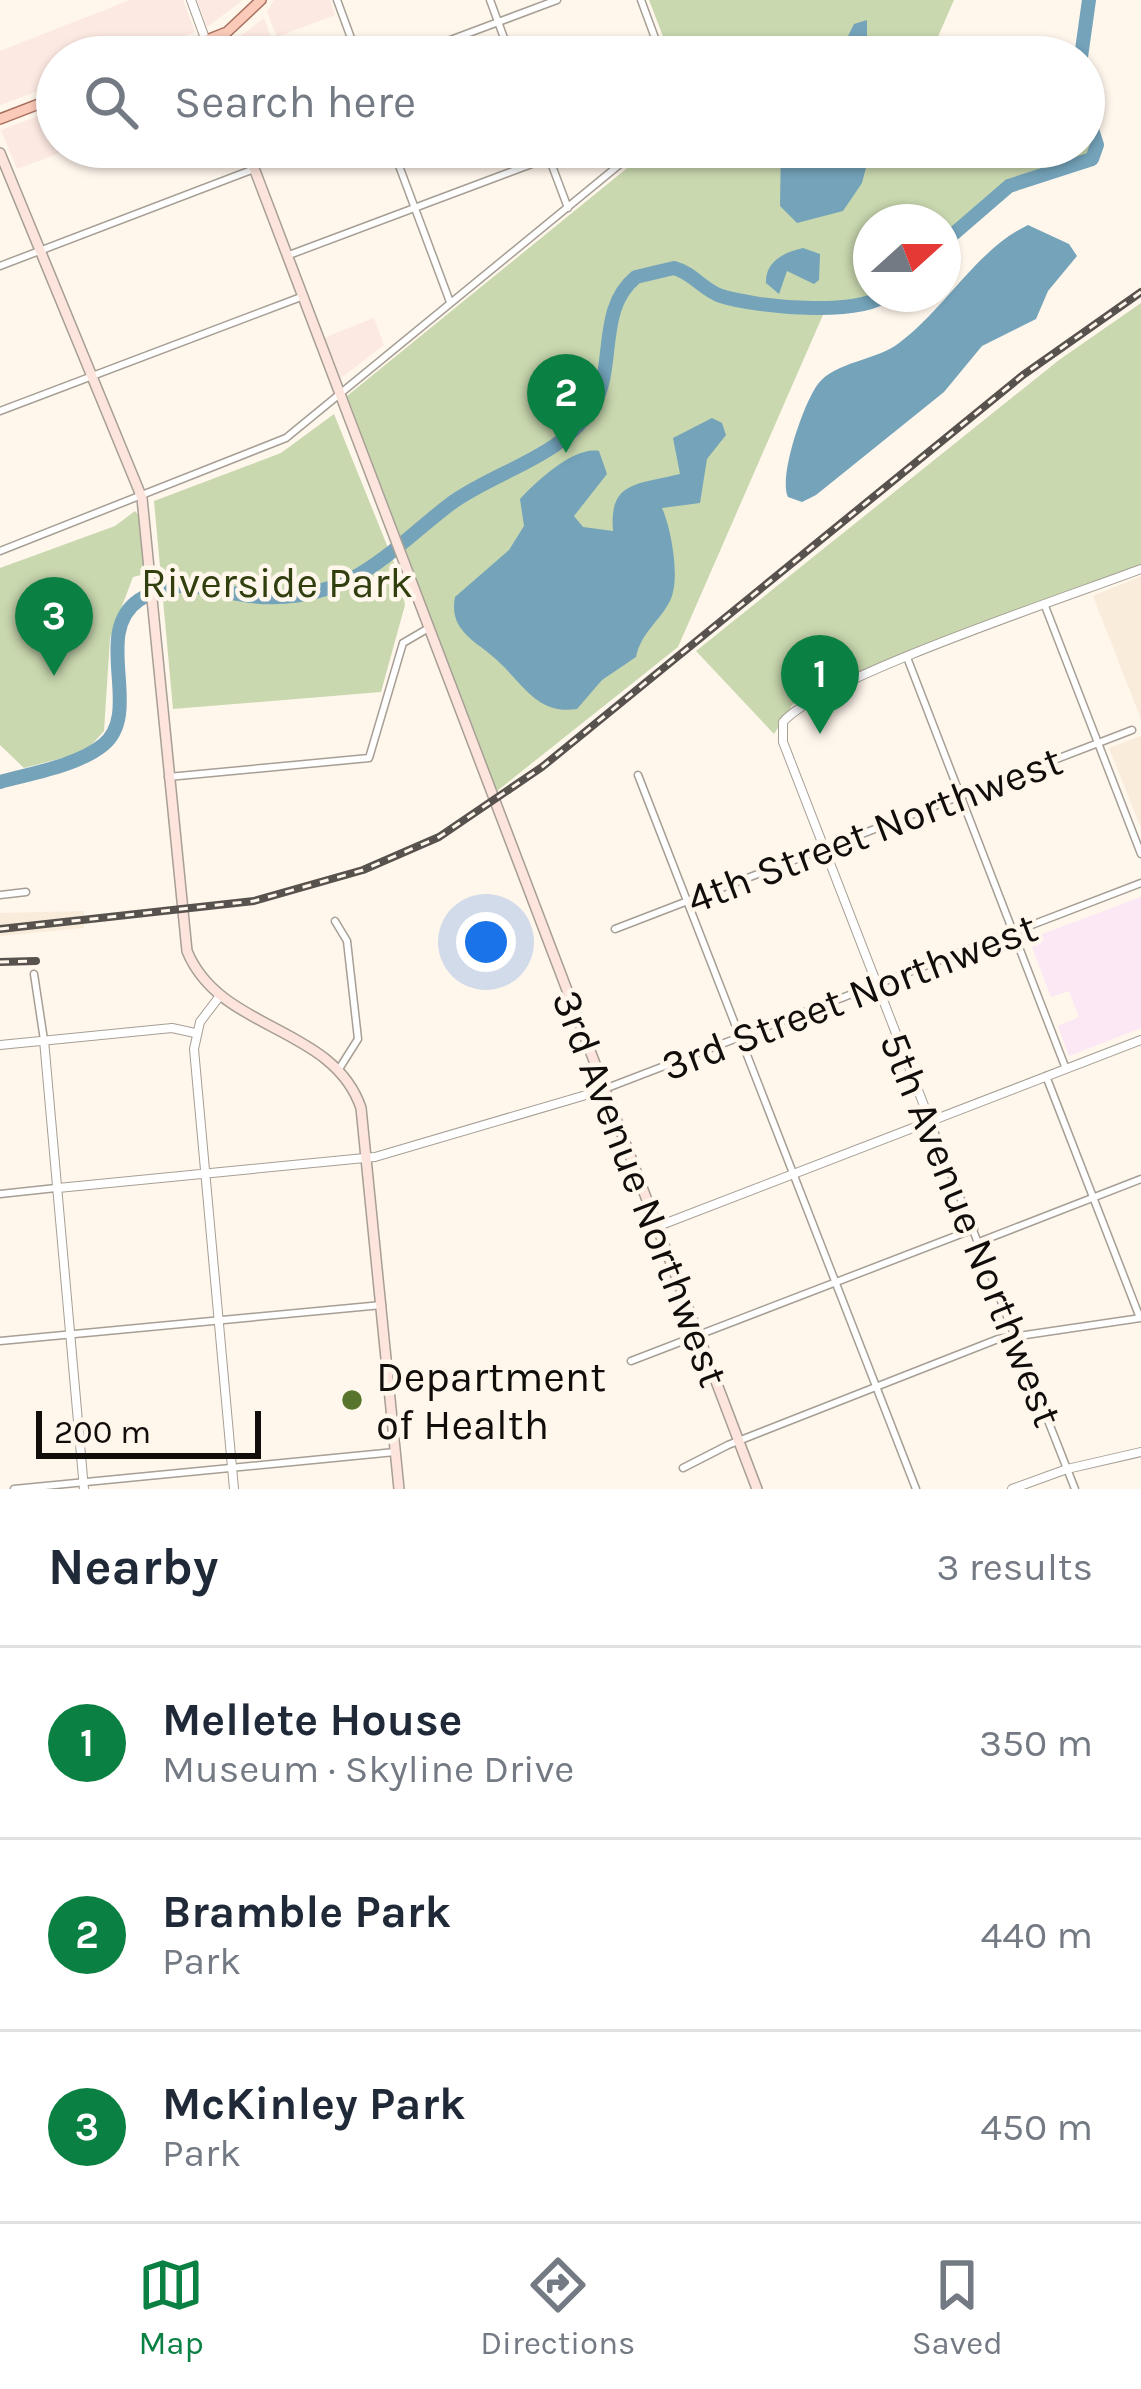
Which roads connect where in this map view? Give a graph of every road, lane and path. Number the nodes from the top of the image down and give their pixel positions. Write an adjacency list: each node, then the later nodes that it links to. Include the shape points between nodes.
1 (191, 0): 8 (street)
2 (261, 0): 9 (main road)
3 (337, 0): 10 (street)
4 (490, 0): 7 (street)
5 (557, 0): 7 (street)
6 (641, 0): 13 (street)
7 (498, 22): 11 (street); 12 (street)
8 (204, 36)
9 (217, 36)
10 (350, 36)
11 (461, 36)
12 (503, 36)
13 (654, 36)
14 (36, 105): 15 (main road)
15 (0, 119)
16 (0, 153): 24 (main road)
17 (400, 168): 22 (street)
18 (522, 168): 22 (street)
19 (553, 168): 23 (street)
20 (616, 168): 23 (street)
21 (254, 169): 24 (street); 25 (main road, 3rd Avenue Northwest)
22 (414, 208): 25 (street); 28 (street)
23 (568, 208): 28 (street)
24 (40, 250): 26 (street); 29 (main road)
25 (285, 256): 27 (main road, 3rd Avenue Northwest)
26 (0, 266)
27 (301, 296): 29 (street); 30 (main road, 3rd Avenue Northwest)
28 (450, 302): 30 (street)
29 (92, 376): 31 (street); 32 (main road)
30 (338, 396): 32 (street, via 267,449); 36 (main road, 3rd Avenue Northwest)
31 (0, 411)
32 (142, 498): 33 (street); 41 (main road)
33 (0, 551)
34 (1141, 569): 35 (street)
35 (1045, 606): 37 (street); 39 (street)
36 (427, 629): 41 (street, via 403,644 369,758); 63 (main road, 3rd Avenue Northwest)
37 (908, 660): 42 (street); 43 (street, 5th Avenue Northwest, via 785,719 783,742)
38 (1132, 730): 39 (street, 4th Street Northwest)
39 (1098, 743): 42 (street, 4th Street Northwest); 44 (street)
40 (638, 775): 48 (street)
41 (168, 777): 54 (main road, via 184,942)
42 (961, 796): 43 (street, 4th Street Northwest); 51 (street)
43 (824, 849): 48 (street, 4th Street Northwest); 53 (street, 5th Avenue Northwest)
44 (1141, 854)
45 (1141, 883): 51 (street, 3rd Street Northwest)
46 (26, 892): 47 (street)
47 (0, 895)
48 (688, 901): 50 (street, 4th Street Northwest); 56 (street)
49 (335, 921): 60 (street, via 347,940 358,1039)
50 (615, 929)
51 (1014, 933): 53 (street, 3rd Street Northwest); 61 (street)
52 (34, 974): 57 (street)
53 (875, 986): 56 (street, 3rd Street Northwest); 64 (street, 5th Avenue Northwest)
54 (219, 997): 55 (street); 60 (main road)
55 (195, 1034): 57 (street, via 172,1028); 66 (street)
56 (741, 1037): 63 (street, 3rd Street Northwest); 67 (street)
57 (44, 1040): 59 (street); 69 (street)
58 (1141, 1040): 61 (street)
59 (0, 1045)
60 (339, 1069): 65 (main road, via 361,1108)
61 (1066, 1069): 62 (street)
62 (1046, 1076): 64 (street); 71 (street)
63 (603, 1090): 65 (street, 3rd Street Northwest); 72 (main road, 3rd Avenue Northwest)
64 (930, 1121): 67 (street); 73 (street, 5th Avenue Northwest)
65 (367, 1158): 66 (street, 3rd Street Northwest); 76 (main road)
66 (205, 1173): 69 (street, 3rd Street Northwest); 78 (street)
67 (793, 1174): 72 (street); 75 (street)
68 (1141, 1179): 71 (street)
69 (58, 1188): 70 (street); 79 (street)
70 (0, 1194)
71 (1094, 1197): 74 (street); 77 (street)
72 (656, 1227): 80 (main road, 3rd Avenue Northwest)
73 (974, 1229): 74 (street, 5th Avenue Northwest); 75 (street)
74 (979, 1242): 81 (street, 5th Avenue Northwest)
75 (834, 1281): 80 (street); 84 (street)
76 (382, 1305): 78 (street); 86 (main road)
77 (1141, 1319): 81 (street)
78 (218, 1320): 79 (street); 89 (street)
79 (71, 1334): 82 (street); 91 (street)
80 (698, 1336): 83 (street); 85 (main road, 3rd Avenue Northwest)
81 (1015, 1337): 84 (street); 90 (street, 5th Avenue Northwest)
82 (0, 1342)
83 (631, 1360)
84 (876, 1387): 85 (street); 96 (street)
85 (738, 1440): 88 (street); 95 (main road, 3rd Avenue Northwest)
86 (395, 1452): 89 (street); 94 (main road)
87 (1141, 1452): 90 (street)
88 (683, 1468)
89 (232, 1469): 91 (street); 93 (street)
90 (1067, 1469): 97 (street); 98 (street, 5th Avenue Northwest)
91 (84, 1485): 92 (street)
92 (14, 1489)
93 (233, 1489)
94 (399, 1489)
95 (757, 1489)
96 (916, 1489)
97 (1012, 1489)
98 (1075, 1489)

